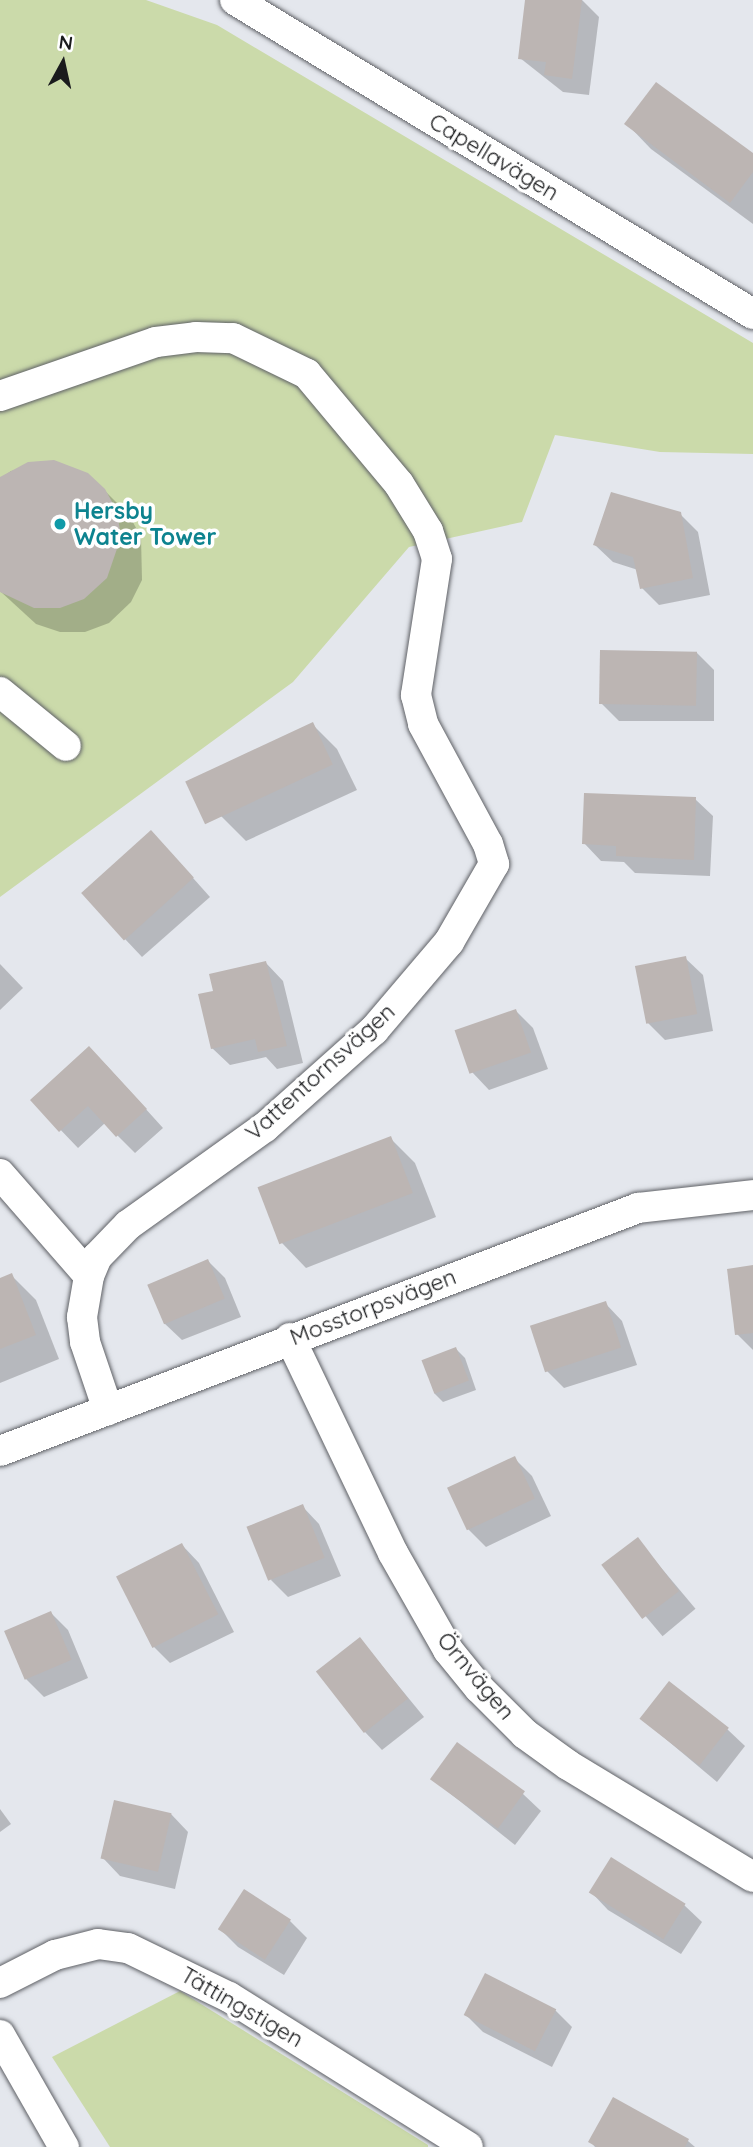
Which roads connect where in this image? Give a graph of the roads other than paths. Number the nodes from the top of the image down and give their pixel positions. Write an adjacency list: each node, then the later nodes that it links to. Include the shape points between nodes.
1 (239, 0): 2 (street, Capellavägen)
2 (753, 314)
3 (0, 396): 8 (street, Vattentornsvägen, via 156,342 196,337 233,338 307,374 399,484 428,531 437,559 416,695 423,724 488,844 494,864 449,942 374,1030 265,1127 128,1225 97,1257)
4 (0, 692): 5 (street)
5 (66, 746)
6 (0, 1174): 8 (street)
7 (753, 1195): 9 (street, Mosstorpsvägen, via 639,1208)
8 (89, 1276): 10 (street, Vattentornsvägen, via 82,1317 85,1342)
9 (290, 1338): 10 (street, Mosstorpsvägen); 12 (street, Örnvägen, via 393,1553 447,1650 479,1688 524,1734 568,1765)
10 (108, 1410): 11 (street, Mosstorpsvägen)
11 (0, 1451)
12 (753, 1877)
13 (0, 1983): 16 (street, Tättingstigen, via 55,1955 99,1944 128,1948 229,1997)
14 (0, 2035): 15 (street)
15 (64, 2147)
16 (468, 2147)

